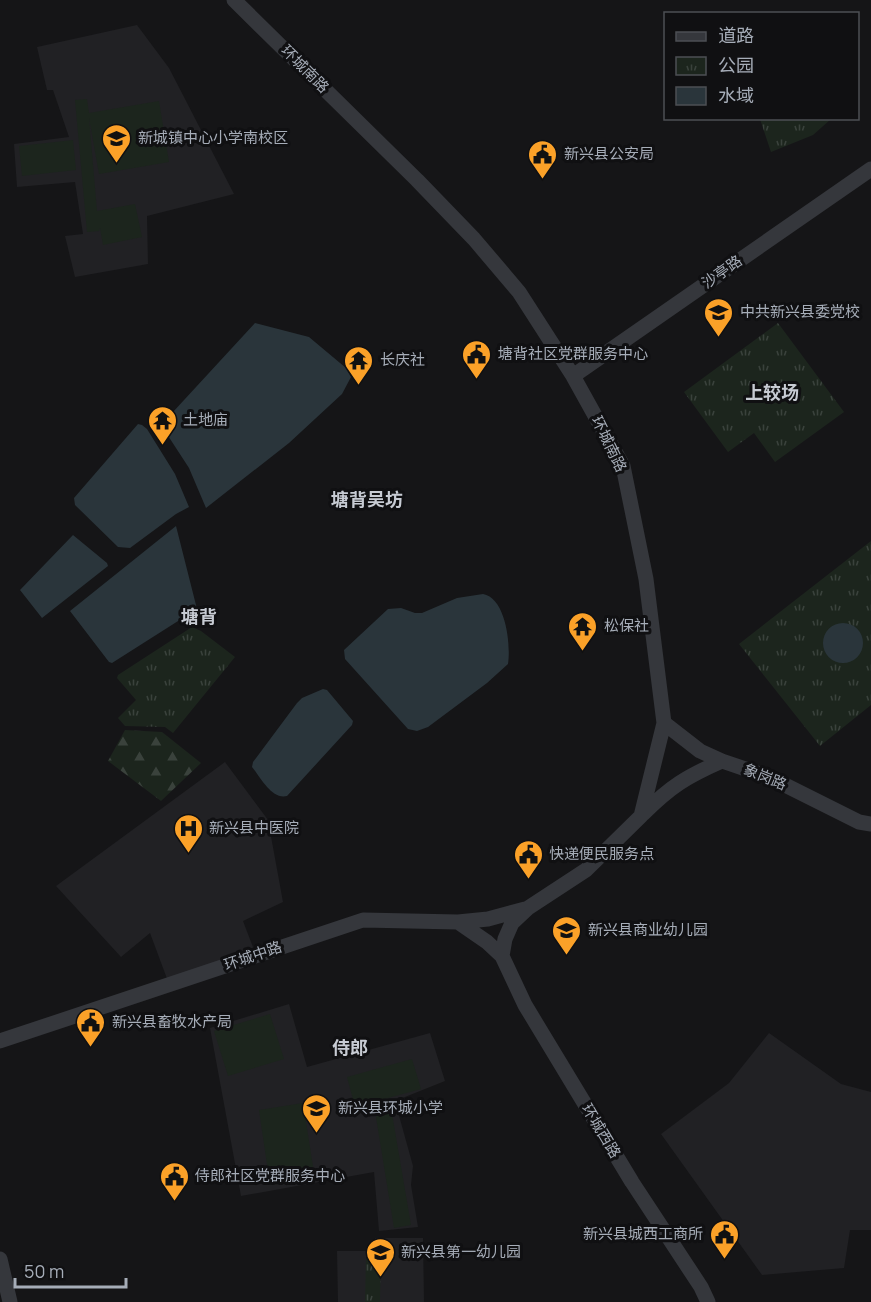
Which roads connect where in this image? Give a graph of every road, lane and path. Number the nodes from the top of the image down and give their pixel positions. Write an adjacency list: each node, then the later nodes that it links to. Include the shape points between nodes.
1 (234, 0): 3 (street, 环城南路, via 474,239 519,291)
2 (871, 169): 3 (street, 沙亭路)
3 (573, 375): 4 (street, 环城南路, via 623,466 646,579)
4 (664, 723): 5 (street, 象岗路, via 700,751); 6 (street, 环城南路)
5 (722, 761): 6 (street, via 684,778); 7 (street, 象岗路, via 769,777 859,822)
6 (641, 816): 8 (street, via 586,870)
7 (871, 824)
8 (528, 908): 9 (street, 环城中路); 10 (street, via 512,923)
9 (458, 922): 10 (street); 11 (street, 环城中路, via 363,920)
10 (502, 956): 14 (street, 环城西路, via 525,1005)
11 (0, 1041)
12 (0, 1259): 13 (street)
13 (10, 1302)
14 (708, 1302)

